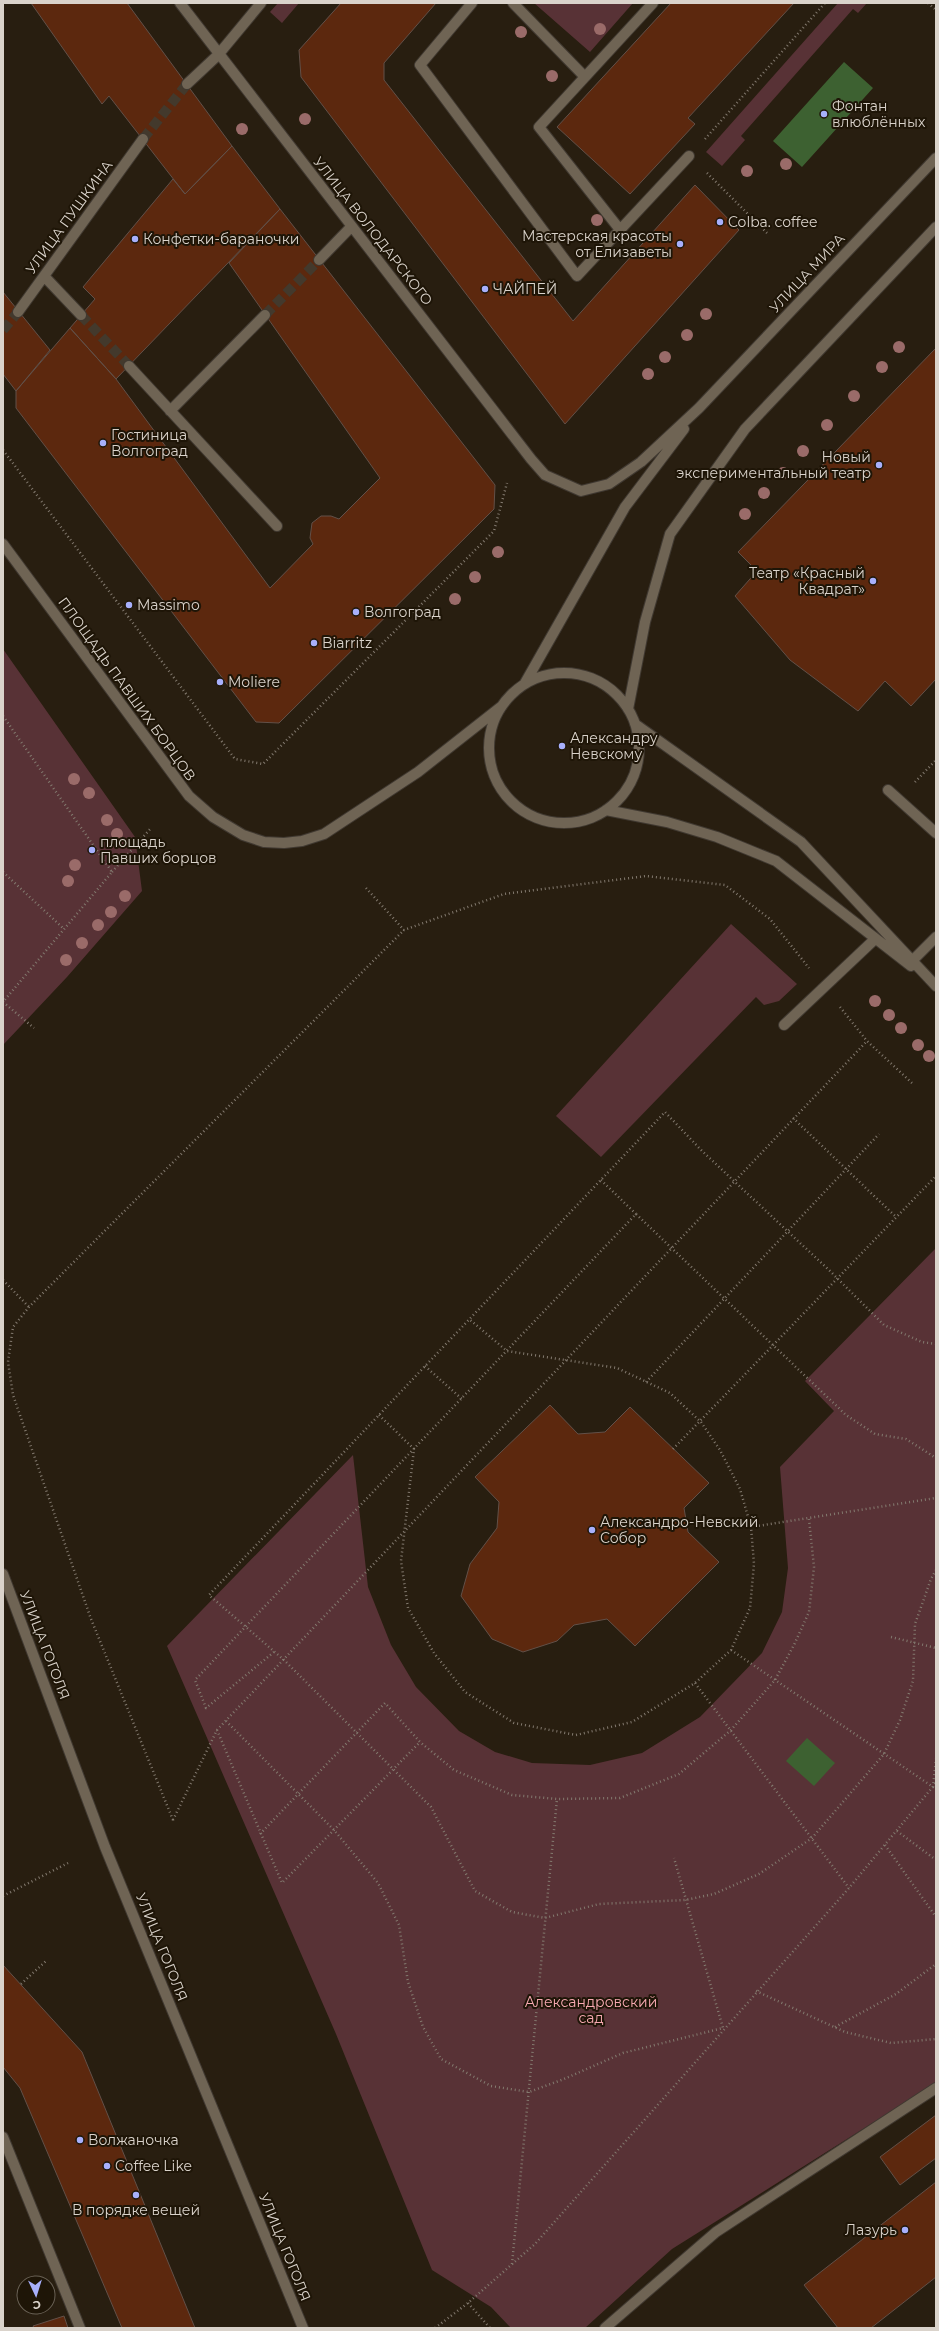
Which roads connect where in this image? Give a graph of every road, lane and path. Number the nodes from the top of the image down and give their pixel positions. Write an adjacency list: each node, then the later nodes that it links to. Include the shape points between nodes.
1 (180, 3): 9 (street, УЛИЦА ВОЛОДАРСКОГО)
2 (261, 3): 9 (street)
3 (472, 3): 17 (street, via 420,65 577,276)
4 (513, 3): 10 (street)
5 (653, 3): 10 (street)
6 (825, 3): 13 (path)
7 (928, 3): 8 (path)
8 (936, 10)
9 (218, 55): 11 (street); 15 (street, УЛИЦА ВОЛОДАРСКОГО)
10 (585, 77): 17 (street, via 539,127)
11 (187, 84)
12 (144, 139): 20 (street, УЛИЦА ПУШКИНА)
13 (689, 156): 17 (street); 18 (path)
14 (936, 158): 25 (street, УЛИЦА МИРА)
15 (351, 227): 19 (street); 25 (street, УЛИЦА ВОЛОДАРСКОГО, via 545,475 581,491 609,484 641,462)
16 (936, 227): 33 (street, via 745,429 670,534 645,622)
17 (621, 231)
18 (767, 233)
19 (319, 260)
20 (44, 276): 21 (street, УЛИЦА ПУШКИНА); 22 (street)
21 (18, 312)
22 (81, 315)
23 (265, 315): 26 (street)
24 (129, 366): 26 (street)
25 (699, 408): 31 (street, via 625,507)
26 (170, 411): 29 (street)
27 (3, 450): 28 (path, via 235,759 263,764 494,530)
28 (507, 483)
29 (277, 526)
30 (3, 544): 32 (street, ПЛОЩАДЬ ПАВШИХ БОРЦОВ, via 189,796 213,817 243,835 264,842 284,843 324,834 418,772)
31 (525, 683): 32 (street, via 512,693); 33 (street, via 543,676 562,673 582,675 600,682 616,694)
32 (502, 706): 37 (street, via 494,720 488,743 491,767 496,782 505,795 517,806 545,821 577,822)
33 (628, 709): 35 (street)
34 (3, 716): 41 (path)
35 (635, 724): 37 (street, via 639,743 638,762 632,780 621,797); 47 (street, via 801,842)
36 (888, 790): 39 (street)
37 (606, 810): 46 (street, via 667,822 717,837 776,861)
38 (151, 828): 41 (path)
39 (936, 833)
40 (3, 872): 43 (path)
41 (112, 872): 43 (path)
42 (366, 888): 44 (path)
43 (64, 929): 50 (path)
44 (404, 930): 49 (path, via 504,894 646,876 725,885 770,919); 68 (path)
45 (936, 937): 47 (street)
46 (875, 939): 48 (street); 49 (street)
47 (912, 961): 48 (street)
48 (935, 986)
49 (824, 987): 51 (street); 53 (path)
50 (3, 1002): 52 (path)
51 (784, 1025)
52 (34, 1028)
53 (867, 1041): 54 (path); 55 (path)
54 (912, 1083)
55 (794, 1118): 57 (path); 60 (path)
56 (879, 1134): 57 (path)
57 (846, 1169): 62 (path); 63 (path)
58 (936, 1176): 62 (path)
59 (601, 1180): 60 (path, via 665,1112); 61 (path); 69 (path)
60 (734, 1182): 63 (path); 64 (path)
61 (636, 1214): 64 (path); 72 (path)
62 (896, 1217): 65 (path)
63 (787, 1231): 65 (path); 67 (path)
64 (672, 1247): 67 (path); 73 (path)
65 (837, 1279): 70 (path, via 884,1325 922,1342); 71 (path)
66 (3, 1280): 68 (path)
67 (724, 1298): 71 (path); 75 (path)
68 (30, 1307): 98 (path, via 13,1327 8,1362 13,1395 91,1619 172,1820)
69 (469, 1319): 72 (path); 74 (path)
70 (936, 1344)
71 (773, 1345): 78 (path); 81 (path, via 846,1415 875,1434 906,1438)
72 (507, 1351): 73 (path); 76 (path)
73 (566, 1360): 75 (path, via 617,1368); 85 (path)
74 (425, 1366): 76 (path); 77 (path)
75 (646, 1382): 78 (path, via 670,1393)
76 (462, 1399): 79 (path)
77 (379, 1415): 79 (path); 88 (path, via 209,1595)
78 (700, 1422): 80 (path); 84 (path, via 720,1450 740,1490)
79 (414, 1449): 85 (path); 88 (path)
80 (673, 1449)
81 (936, 1458)
82 (936, 1498): 83 (path)
83 (809, 1519): 84 (path); 95 (path, via 814,1567 808,1612)
84 (751, 1527): 92 (path, via 754,1564 750,1608)
85 (404, 1532): 94 (path); 96 (path, via 401,1561 408,1608 434,1653 465,1692 514,1723 576,1735 632,1722)
86 (936, 1570): 90 (path, via 915,1624)
87 (3, 1574): 135 (street, УЛИЦА ГОГОЛЯ, via 105,1847)
88 (245, 1628): 93 (path); 93 (path, via 195,1680 206,1708)
89 (891, 1637): 90 (path)
90 (914, 1643): 91 (path); 102 (path, via 913,1680 900,1720)
91 (936, 1648)
92 (731, 1650): 95 (path); 96 (path)
93 (274, 1652): 94 (path)
94 (284, 1660): 97 (path); 100 (path)
95 (775, 1680): 99 (path); 102 (path)
96 (695, 1683): 99 (path)
97 (226, 1721): 98 (path); 107 (path)
98 (217, 1730): 111 (path)
99 (731, 1730): 108 (path, via 679,1774 620,1798); 112 (path)
100 (357, 1732): 101 (path, via 385,1703); 104 (path); 107 (path)
101 (420, 1742): 104 (path); 108 (path, via 454,1770 512,1795)
102 (884, 1754): 106 (path); 112 (path)
103 (936, 1759): 106 (path)
104 (394, 1768): 109 (path); 121 (path, via 431,1807 475,1891 512,1912)
105 (936, 1783): 106 (path)
106 (933, 1787): 110 (path)
107 (298, 1794): 109 (path); 111 (path)
108 (556, 1799): 121 (path)
109 (334, 1830): 111 (path, via 282,1883); 130 (path, via 378,1883 399,1925 408,1982 423,2027 442,2058 490,2086)
110 (897, 1831): 113 (path); 115 (path)
111 (260, 1834)
112 (812, 1838): 117 (path); 119 (path, via 759,1874 714,1894)
113 (885, 1845): 117 (path); 120 (path)
114 (674, 1858): 119 (path)
115 (936, 1860)
116 (68, 1863): 118 (path)
117 (848, 1888): 125 (path)
118 (3, 1896)
119 (685, 1900): 121 (path, via 599,1904); 127 (path)
120 (936, 1917)
121 (545, 1918): 130 (path)
122 (46, 1960): 124 (path)
123 (936, 1964): 126 (path, via 896,1994)
124 (21, 1984)
125 (756, 1991): 126 (path); 127 (path)
126 (835, 2027): 128 (path, via 845,2032 891,2043)
127 (724, 2028): 130 (path, via 623,2053); 132 (path, via 536,2244)
128 (936, 2039)
129 (936, 2088): 138 (street, via 716,2232)
130 (529, 2092): 132 (path)
131 (3, 2137): 134 (street)
132 (512, 2264): 133 (path)
133 (468, 2303): 136 (path); 137 (path)
134 (80, 2328)
135 (303, 2328)
136 (436, 2328)
137 (490, 2328)
138 (605, 2328)

